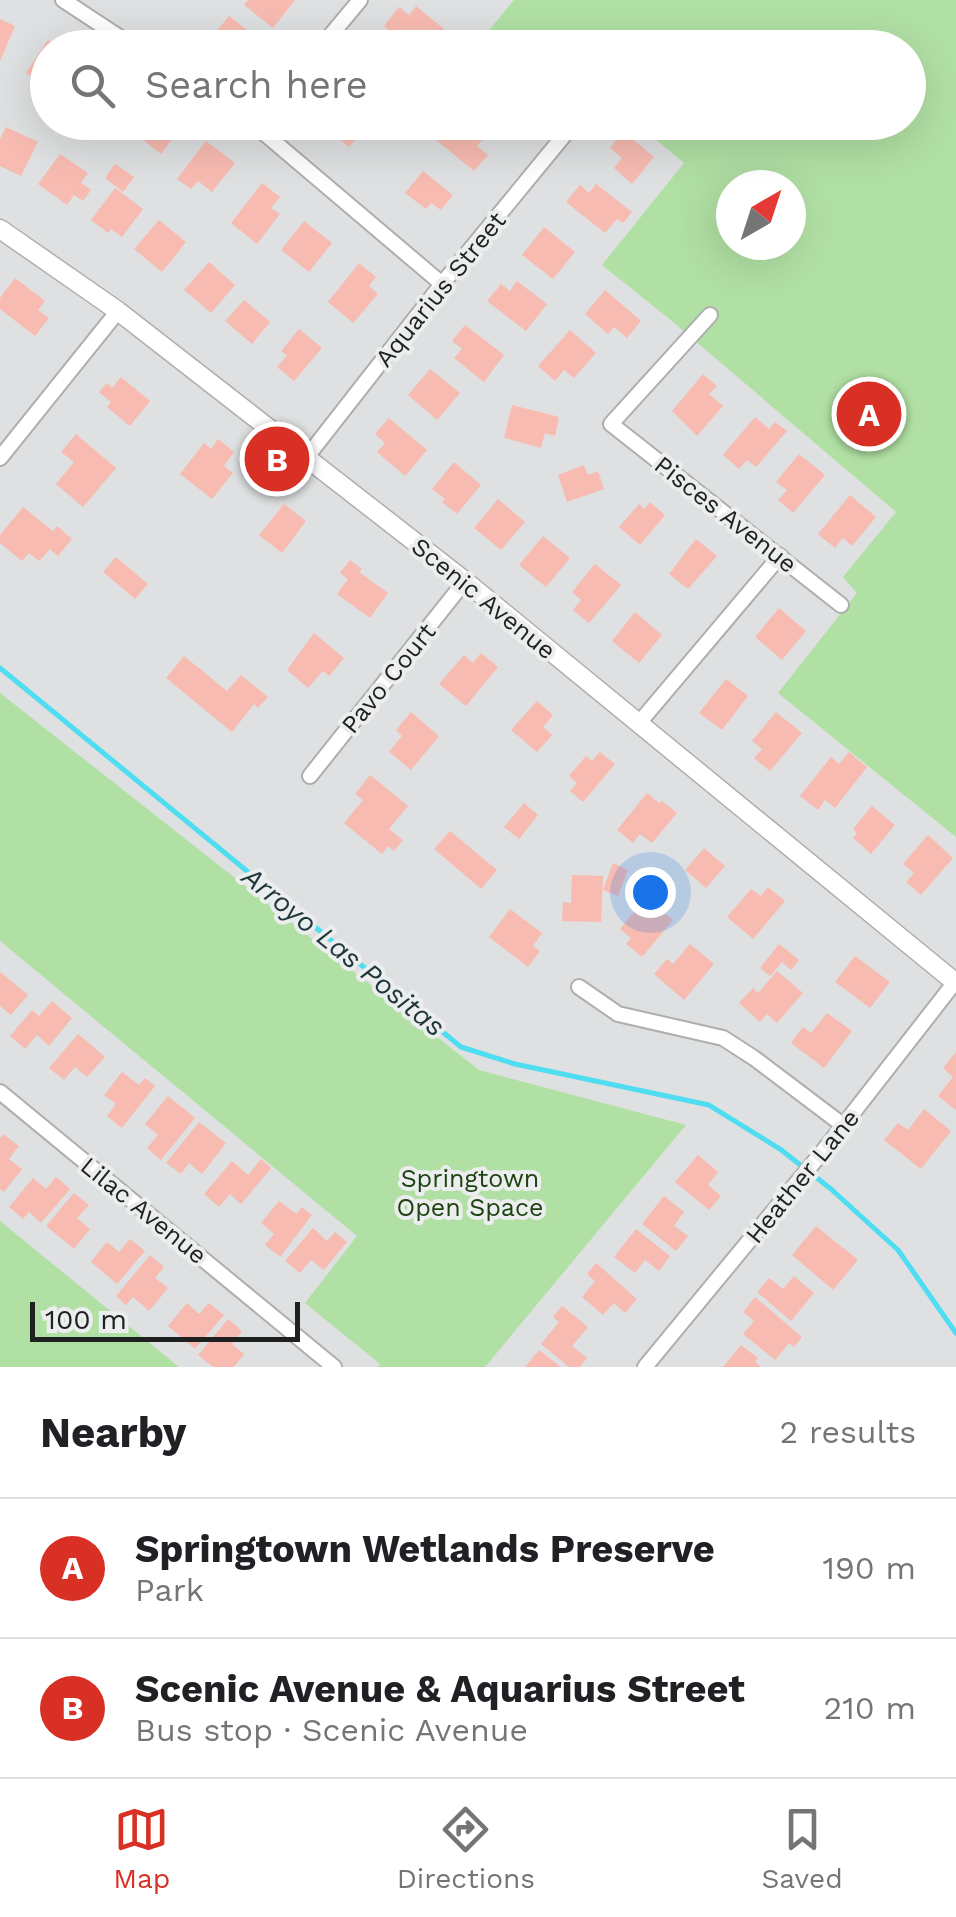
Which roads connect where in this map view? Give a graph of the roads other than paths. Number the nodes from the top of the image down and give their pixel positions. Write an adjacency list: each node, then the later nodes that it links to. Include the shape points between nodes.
1 (63, 0): 3 (street)
2 (360, 0): 4 (street)
3 (109, 30)
4 (335, 30)
5 (274, 140): 8 (street)
6 (560, 140): 8 (street, Aquarius Street)
7 (0, 229): 9 (street, Scenic Avenue)
8 (442, 284): 12 (street, Aquarius Street)
9 (118, 310): 11 (street); 12 (street, Scenic Avenue)
10 (710, 315): 13 (street, Pisces Avenue, via 611,424)
11 (0, 458)
12 (306, 458): 14 (street, Scenic Avenue)
13 (780, 556): 15 (street, Pisces Avenue); 16 (street)
14 (466, 580): 16 (street, Scenic Avenue); 17 (street, Pavo Court)
15 (841, 605)
16 (639, 723): 18 (street, Scenic Avenue)
17 (310, 776)
18 (956, 983): 21 (street, Heather Lane)
19 (579, 987): 21 (street, via 618,1014 723,1038)
20 (0, 1092): 22 (street, Lilac Avenue)
21 (844, 1126): 23 (street, Heather Lane)
22 (334, 1367)
23 (645, 1367)

